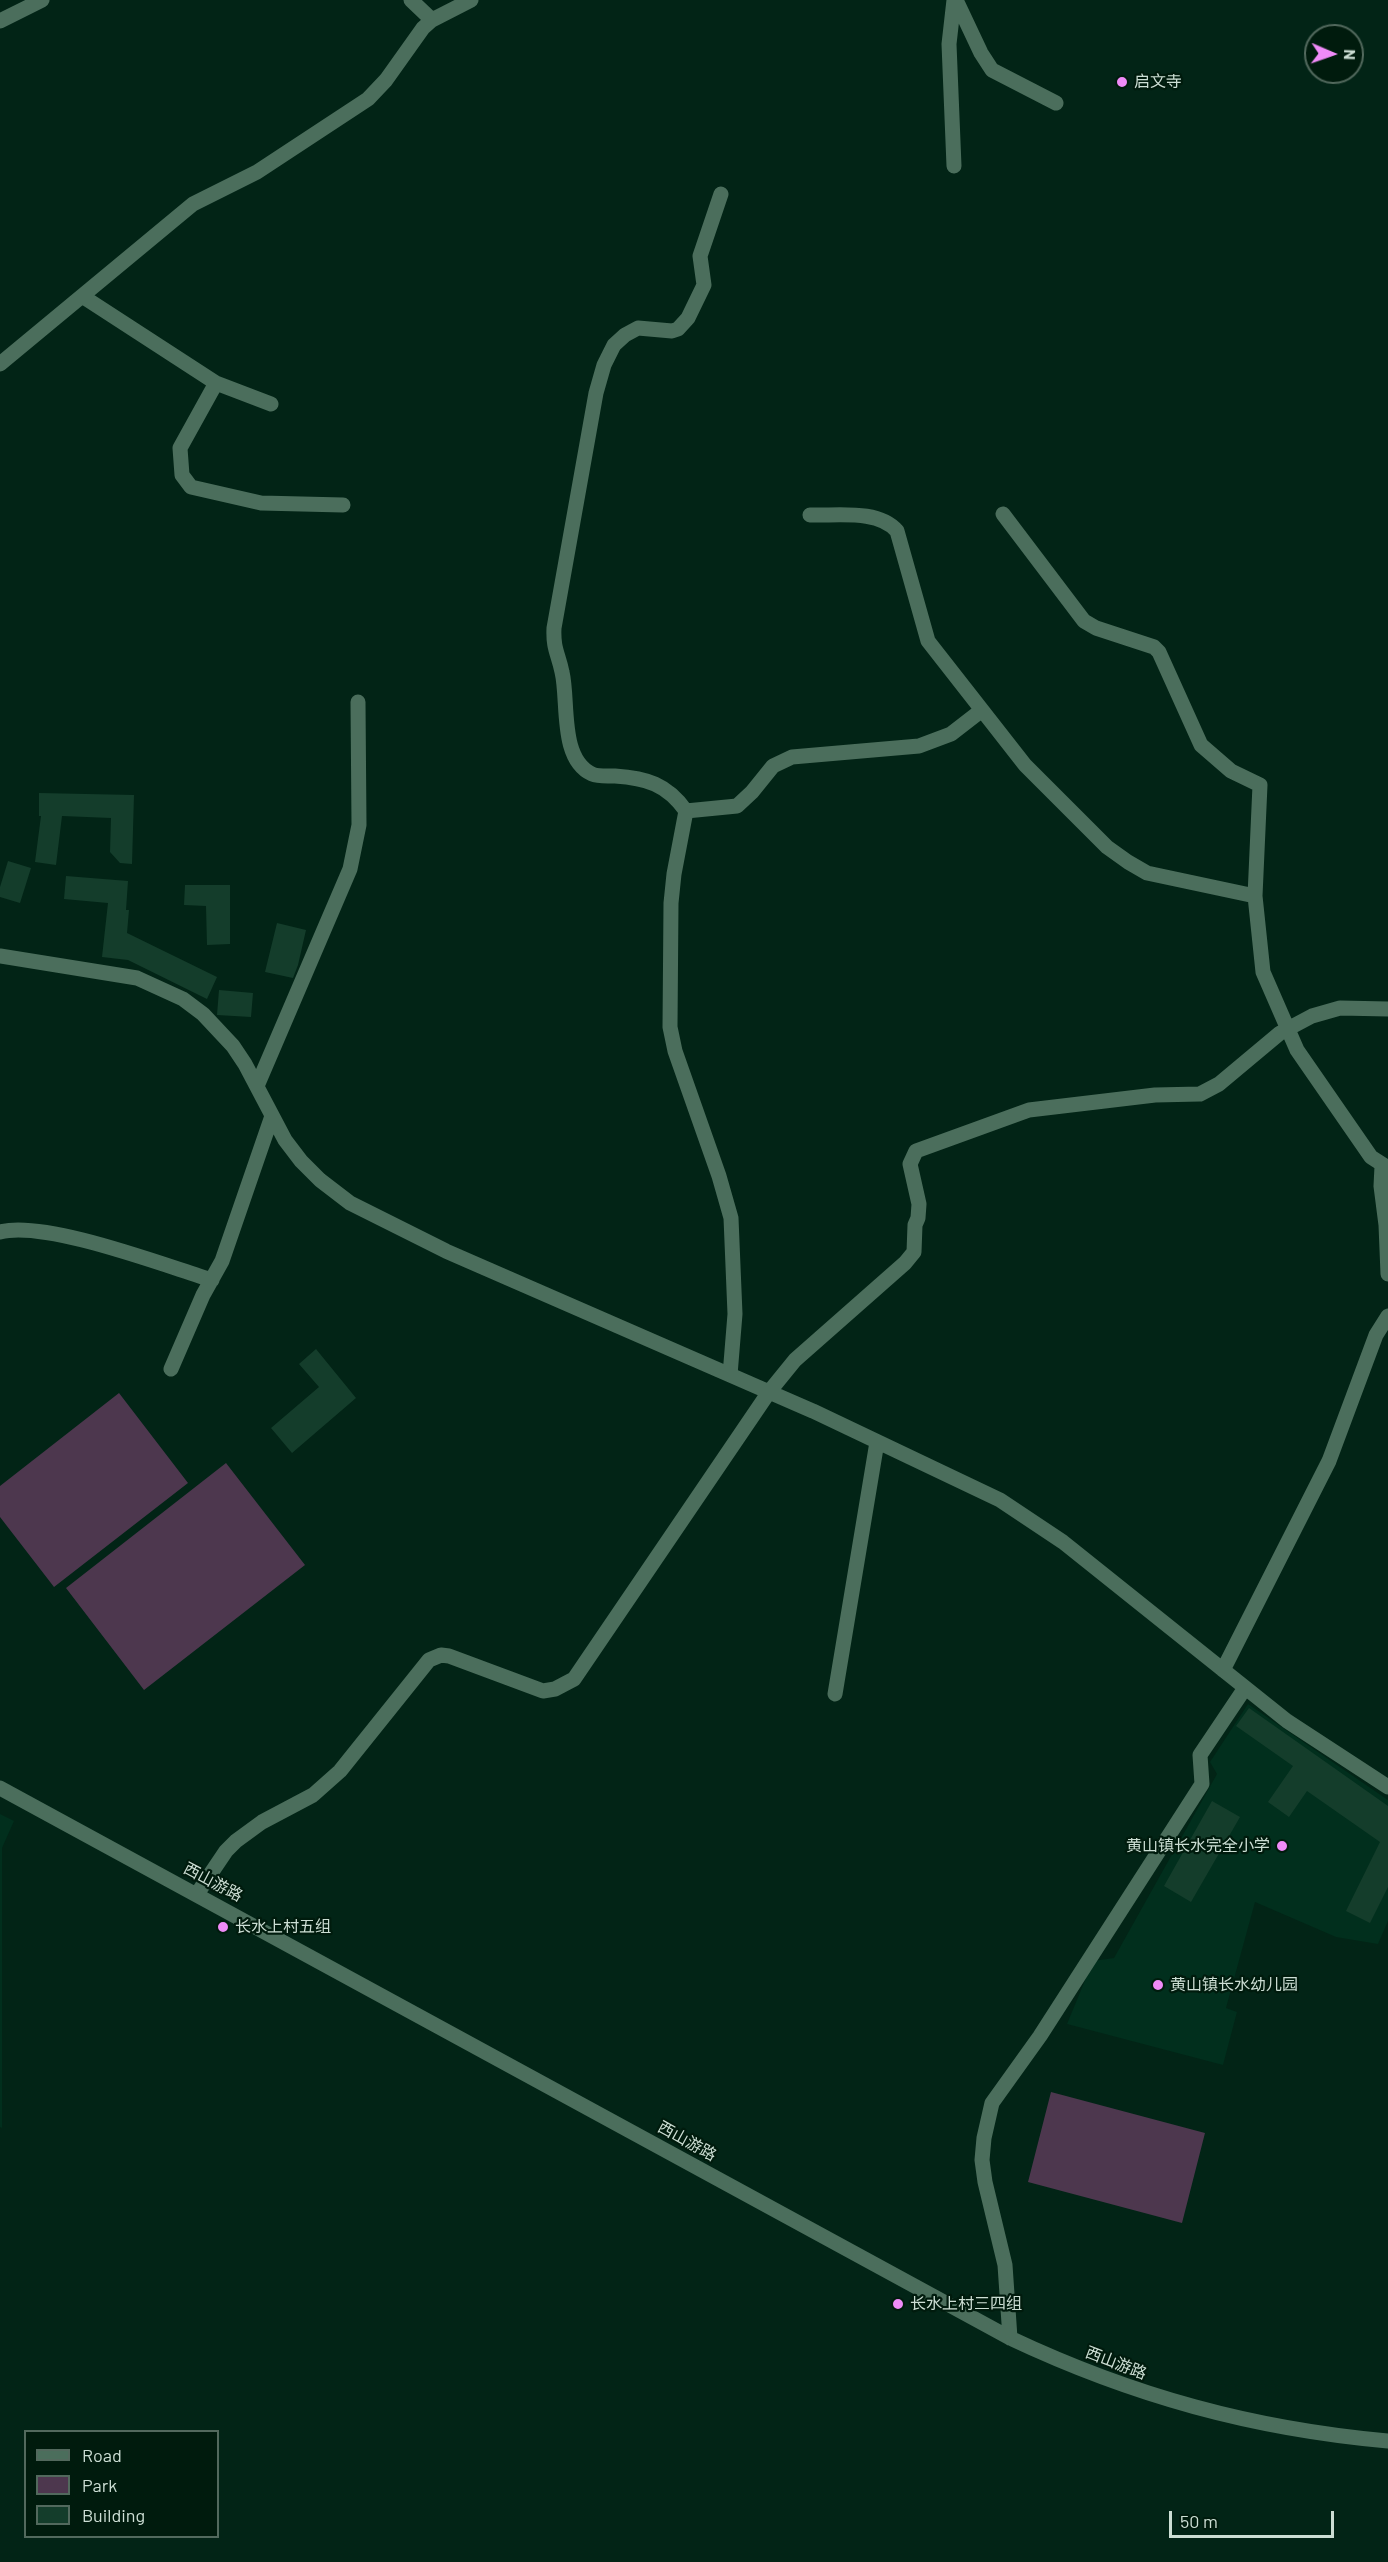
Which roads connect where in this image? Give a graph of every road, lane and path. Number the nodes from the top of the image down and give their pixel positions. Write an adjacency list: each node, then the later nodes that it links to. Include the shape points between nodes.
1 (42, 0): 6 (street)
2 (411, 0): 5 (street)
3 (471, 0): 5 (street)
4 (955, 0): 7 (street, via 992,70); 8 (street, via 949,44)
5 (432, 20): 10 (street, via 368,99 257,172 193,204)
6 (0, 21)
7 (1056, 103)
8 (954, 166)
9 (722, 194): 19 (street, via 700,256 704,285 684,324 672,331 631,330 614,345 604,365 553,645 562,672 567,730 580,765 599,776 650,781 670,792)
10 (82, 296): 11 (street); 12 (street)
11 (0, 364)
12 (216, 383): 13 (street); 14 (street, via 180,448 182,475 191,487 261,503)
13 (271, 404)
14 (343, 505)
15 (1003, 514): 20 (street, via 1084,621 1159,652 1201,745 1231,771 1260,785)
16 (810, 515): 18 (street, via 874,517 893,526 928,641)
17 (358, 702): 24 (street, via 358,825 350,869)
18 (982, 710): 19 (street, via 951,734 919,746 792,757 773,766 737,806); 20 (street, via 1025,765 1107,847 1128,862 1148,873)
19 (686, 811): 32 (street, via 671,903 670,1027 731,1218 735,1314)
20 (1255, 896): 23 (street, via 1263,972)
21 (0, 956): 24 (street, via 137,978 160,987 183,999 219,1029)
22 (1388, 1009): 23 (street, via 1340,1008)
23 (1287, 1029): 26 (street, via 1349,1127 1371,1157); 33 (street, via 1219,1084 1200,1094 1155,1095 1029,1110 916,1151 910,1164 919,1204 915,1252 795,1360)
24 (257, 1086): 25 (street)
25 (272, 1116): 29 (street); 32 (street, via 301,1161 366,1213)
26 (1385, 1167): 28 (street, via 1381,1186)
27 (0, 1232): 29 (street, via 38,1231)
28 (1388, 1274)
29 (212, 1280): 31 (street)
30 (1388, 1316): 35 (street, via 1376,1335 1329,1461)
31 (171, 1369)
32 (729, 1375): 33 (street)
33 (769, 1392): 34 (street); 40 (street, via 574,1679 543,1691 449,1656 429,1660 340,1770 313,1795 236,1841)
34 (877, 1442): 35 (street, via 1000,1500 1032,1520); 37 (street)
35 (1223, 1670): 36 (street)
36 (1245, 1688): 38 (street, via 1287,1721); 41 (street, via 1200,1755 1202,1784 1040,2036 992,2103 982,2160 1005,2265)
37 (835, 1695)
38 (1388, 1787)
39 (0, 1788): 40 (street, 西山游路)
40 (197, 1894): 41 (street, 西山游路)
41 (1010, 2338): 42 (street, 西山游路, via 1090,2373 1193,2408 1292,2430)
42 (1388, 2441)

